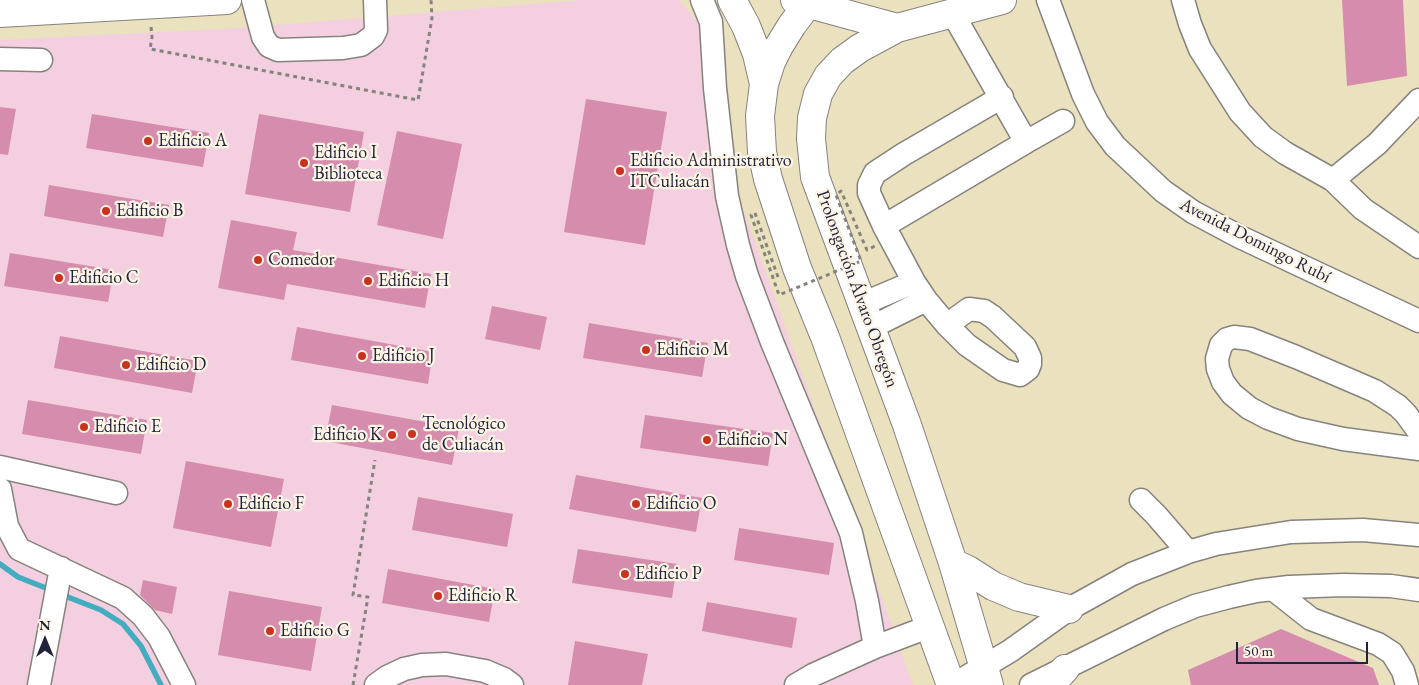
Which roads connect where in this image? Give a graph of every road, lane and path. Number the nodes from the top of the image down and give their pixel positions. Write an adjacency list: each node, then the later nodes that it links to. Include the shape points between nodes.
1 (226, 0): 10 (main road)
2 (253, 0): 3 (street, via 264,37 269,46 278,50 361,45 376,30)
3 (375, 0)
4 (702, 0): 43 (street, via 711,22 726,186 736,236 772,342 851,534)
5 (732, 0): 15 (main road, via 757,54)
6 (1002, 0): 11 (main road, Prolongación Álvaro Obregón)
7 (1048, 0): 26 (street, Avenida Domingo Rubí, via 1083,94 1097,122 1115,146 1163,191 1193,212 1240,236)
8 (1183, 0): 20 (street, via 1200,48 1240,112 1277,148)
9 (805, 1): 12 (main road); 15 (main road, via 771,62)
10 (0, 13)
11 (953, 14): 12 (main road, Prolongación Álvaro Obregón); 16 (street)
12 (910, 17): 25 (main road, Prolongación Álvaro Obregón, via 872,40 828,76 818,94 812,118 815,177)
13 (0, 59): 14 (street)
14 (41, 60)
15 (764, 84): 42 (main road, via 760,136 768,180 797,268)
16 (1002, 97): 19 (street); 21 (street, via 875,173 869,193)
17 (1419, 100): 20 (street, via 1377,144)
18 (1063, 121): 19 (street)
19 (1026, 142): 21 (street)
20 (1333, 180): 22 (street, via 1364,209)
21 (880, 236): 23 (path, bridge, via 867,250 841,191 836,195 861,261 780,295 751,215 755,213); 24 (street)
22 (1419, 246)
23 (778, 277)
24 (920, 291): 25 (street); 27 (street)
25 (867, 316): 37 (main road, Prolongación Álvaro Obregón)
26 (1419, 321)
27 (947, 325)
28 (1419, 432): 29 (street, via 1398,406 1375,391 1250,339 1234,337 1221,345 1217,359 1223,382 1249,408 1268,418 1298,429 1343,439)
29 (1419, 449)
30 (376, 460): 48 (path, via 353,595 368,597)
31 (0, 467): 33 (street)
32 (0, 489): 38 (street, via 7,526 19,549)
33 (116, 493)
34 (1141, 500): 36 (street)
35 (1419, 535): 36 (street, via 1363,530 1291,532 1216,544)
36 (1188, 552): 41 (street, via 1132,574)
37 (953, 563): 41 (main road, via 992,586 1019,597); 44 (main road, Prolongación Álvaro Obregón)
38 (60, 573): 46 (street); 47 (street, via 123,598 143,616 159,637)
39 (1273, 589): 40 (street, via 1343,585); 45 (street, via 1195,606 1164,619); 54 (street, via 1310,618 1378,644 1392,653)
40 (1419, 590)
41 (1068, 608): 44 (street)
42 (931, 626): 43 (street); 52 (main road)
43 (875, 647): 51 (street)
44 (987, 676): 52 (street)
45 (1057, 677): 53 (street)
46 (39, 685)
47 (184, 685)
48 (353, 685)
49 (376, 685): 50 (street, via 404,669 446,664 484,671)
50 (512, 685)
51 (796, 685)
52 (952, 685)
53 (1031, 685)
54 (1407, 685)

